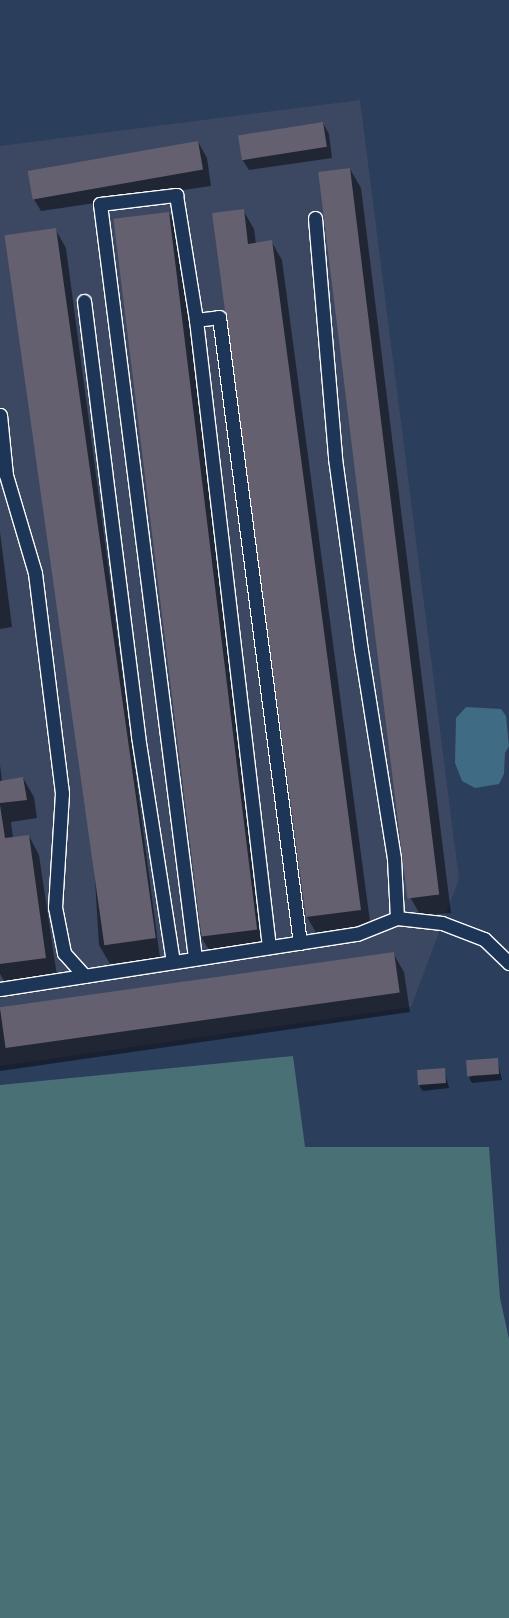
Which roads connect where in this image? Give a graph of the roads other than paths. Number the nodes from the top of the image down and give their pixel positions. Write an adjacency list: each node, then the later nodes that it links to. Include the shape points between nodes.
1 (315, 218): 5 (lane, via 335,458 394,859)
2 (84, 301): 9 (lane, via 138,736)
3 (196, 320): 6 (lane, via 219,317); 7 (lane); 8 (lane, via 176,195 100,204)
4 (0, 415): 11 (lane, via 6,475 35,573 62,794 56,907 64,952)
5 (397, 918): 6 (lane, via 357,934); 10 (lane, via 442,923 484,939)
6 (300, 943): 7 (lane)
7 (269, 947): 8 (lane)
8 (195, 958): 9 (lane)
9 (173, 961): 11 (lane)
10 (509, 963)
11 (85, 976): 12 (lane)
12 (0, 989)

